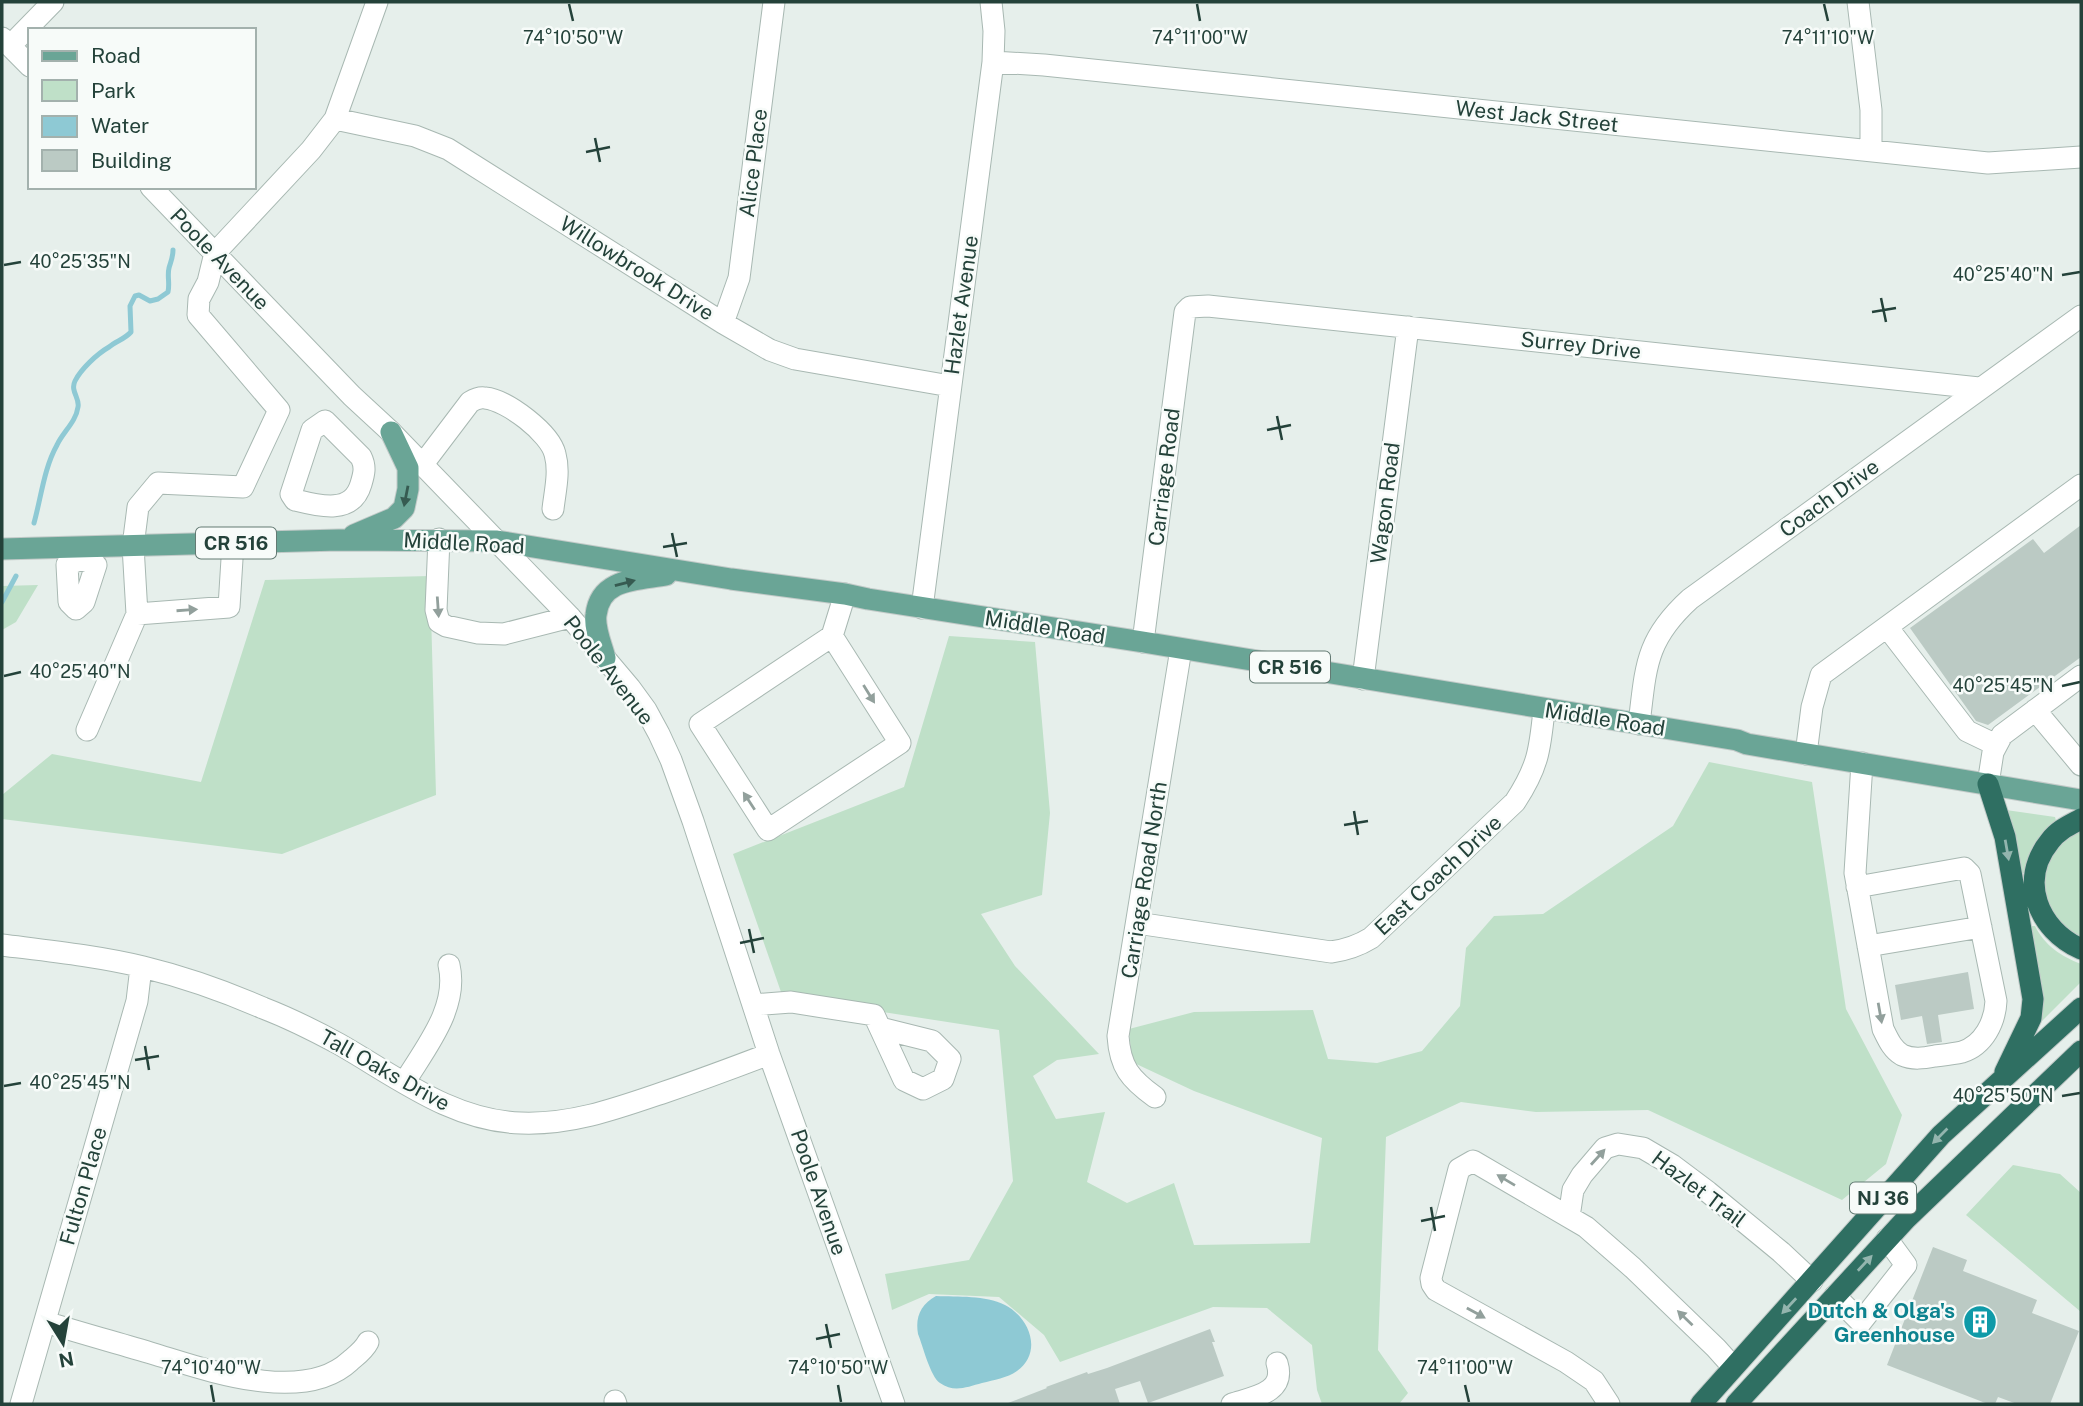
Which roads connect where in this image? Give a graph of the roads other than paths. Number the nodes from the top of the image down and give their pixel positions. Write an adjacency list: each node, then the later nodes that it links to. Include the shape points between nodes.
1 (53, 2): 6 (street)
2 (377, 2): 9 (street)
3 (774, 2): 16 (street, Alice Place, via 738,278)
4 (991, 2): 7 (street, Hazlet Avenue)
5 (1857, 2): 10 (street, via 1871,110)
6 (6, 42): 8 (street)
7 (993, 62): 10 (street, West Jack Street); 18 (street, Hazlet Avenue)
8 (28, 64)
9 (335, 119): 13 (street); 16 (street, Willowbrook Drive, via 415,136 447,149)
10 (1871, 150): 11 (street, West Jack Street, via 1988,163)
11 (2081, 157)
12 (153, 189): 13 (street, Poole Avenue)
13 (215, 253): 20 (street, Poole Avenue); 31 (street, via 198,314 279,410 243,487 158,483 138,507)
14 (1185, 312): 17 (street, Surrey Drive, via 1190,307 1208,306); 42 (street, Carriage Road)
15 (2081, 316): 19 (street, Coach Drive)
16 (723, 323): 18 (street, Willowbrook Drive, via 795,359)
17 (1408, 327): 19 (street, Surrey Drive); 46 (street, Wagon Road)
18 (950, 386): 37 (street, Hazlet Avenue)
19 (1979, 388): 49 (street, Coach Drive, via 1674,613 1650,653)
20 (352, 396): 21 (street); 22 (street, Poole Avenue)
21 (325, 421): 25 (street, via 365,464 360,490); 25 (street, via 313,430 291,494 295,500)
22 (391, 432): 23 (street, Poole Avenue); 28 (main road, one-way to 28, via 408,468 404,508 394,517)
23 (422, 464): 26 (street, via 470,402 488,398 537,427 550,441 558,470); 29 (street, Poole Avenue)
24 (2081, 485): 40 (street)
25 (337, 507): 28 (street)
26 (553, 509)
27 (439, 539): 28 (main road, Middle Road / CR 516); 29 (main road, Middle Road / CR 516); 39 (street, one-way to 39, via 439,622 504,634)
28 (340, 540): 30 (main road, Middle Road / CR 516)
29 (497, 541): 34 (main road, Middle Road / CR 516); 39 (street, Poole Avenue)
30 (233, 543): 31 (main road, Middle Road / CR 516); 38 (street, one-way to 30, via 229,607)
31 (133, 546): 33 (main road, Middle Road / CR 516); 38 (street)
32 (2, 549): 33 (main road, Middle Road / CR 516)
33 (81, 559): 36 (street)
34 (688, 572): 35 (main road, Middle Road / CR 516); 44 (main road, one-way to 34, via 595,617 601,595 626,581)
35 (845, 594): 37 (main road, Middle Road / CR 516); 41 (street)
36 (77, 602)
37 (922, 608): 42 (main road, Middle Road / CR 516)
38 (137, 614): 50 (street)
39 (570, 618): 44 (street, Poole Avenue)
40 (1887, 626): 51 (street, via 1967,731); 52 (street, via 1821,675)
41 (832, 636): 41 (street, one-way to 41, via 900,743 768,830 700,724)
42 (1143, 642): 43 (main road, Middle Road / CR 516)
43 (1181, 649): 46 (main road, Middle Road / CR 516); 59 (street, Carriage Road North)
44 (605, 658): 66 (street, Poole Avenue, via 646,710 671,760)
45 (2081, 676): 48 (street)
46 (1363, 679): 47 (main road, Middle Road / CR 516)
47 (1544, 710): 49 (main road, Middle Road / CR 516); 59 (street, East Coach Drive, via 1539,754 1516,802 1360,944 1331,952)
48 (2035, 710): 51 (street); 54 (street)
49 (1639, 724): 52 (main road, Middle Road / CR 516)
50 (87, 730)
51 (1996, 745): 55 (street)
52 (1806, 754): 53 (main road, Middle Road / CR 516)
53 (1861, 763): 55 (main road, Middle Road / CR 516); 58 (street)
54 (2081, 765)
55 (1988, 784): 56 (main road, Middle Road / CR 516); 72 (highway, one-way to 72, via 2005,837 2033,999 2031,1018)
56 (2081, 800)
57 (2081, 819): 63 (highway, via 2050,840 2035,870 2034,888 2044,919 2068,943)
58 (1857, 887): 60 (street, via 1964,868 1970,874); 62 (street)
59 (1137, 923): 74 (street, Carriage Road North, via 1119,1052 1134,1081)
60 (1981, 927): 62 (street); 62 (street, one-way to 60, via 1883,1029 1892,1048 1919,1059 1964,1051 1976,1044 1996,1014)
61 (2, 945): 65 (street, Tall Oaks Drive)
62 (1868, 946)
63 (2081, 948)
64 (449, 965): 73 (street, via 450,993 442,1018)
65 (141, 967): 73 (street, Tall Oaks Drive, via 264,1008); 79 (street, Fulton Place, via 137,1001)
66 (753, 1005): 68 (street, via 791,1002 874,1015); 70 (street, Poole Avenue)
67 (2081, 1008): 72 (highway, NJ 36)
68 (880, 1028)
69 (2081, 1051): 71 (highway, NJ 36)
70 (769, 1054): 73 (street, Tall Oaks Drive, via 611,1111 554,1122 504,1122 464,1113); 84 (street, Poole Avenue)
71 (2072, 1062): 76 (highway, NJ 36)
72 (2001, 1081): 77 (highway, NJ 36, one-way to 77, via 1941,1135)
73 (404, 1083)
74 (1155, 1097)
75 (1569, 1217): 77 (street, Hazlet Trail, one-way to 77, via 1573,1190 1605,1148 1618,1144 1643,1148 1708,1192); 82 (street, one-way to 75, via 1633,1268); 86 (street, one-way to 86, via 1473,1161 1459,1169 1432,1283 1436,1290 1594,1381)
76 (1887, 1239): 78 (highway, NJ 36, one-way to 76); 78 (street, via 1906,1265 1861,1322)
77 (1812, 1281): 82 (highway, NJ 36, one-way to 82)
78 (1835, 1296): 88 (highway, NJ 36)
79 (45, 1322): 80 (street, via 224,1375 267,1382 324,1377 341,1370); 83 (street, Fulton Place)
80 (368, 1342)
81 (1277, 1363): 85 (street, via 1275,1386)
82 (1733, 1367): 87 (highway, NJ 36)
83 (21, 1404)
84 (894, 1404)
85 (1232, 1404)
86 (1609, 1404)
87 (1702, 1404)
88 (1736, 1404)

